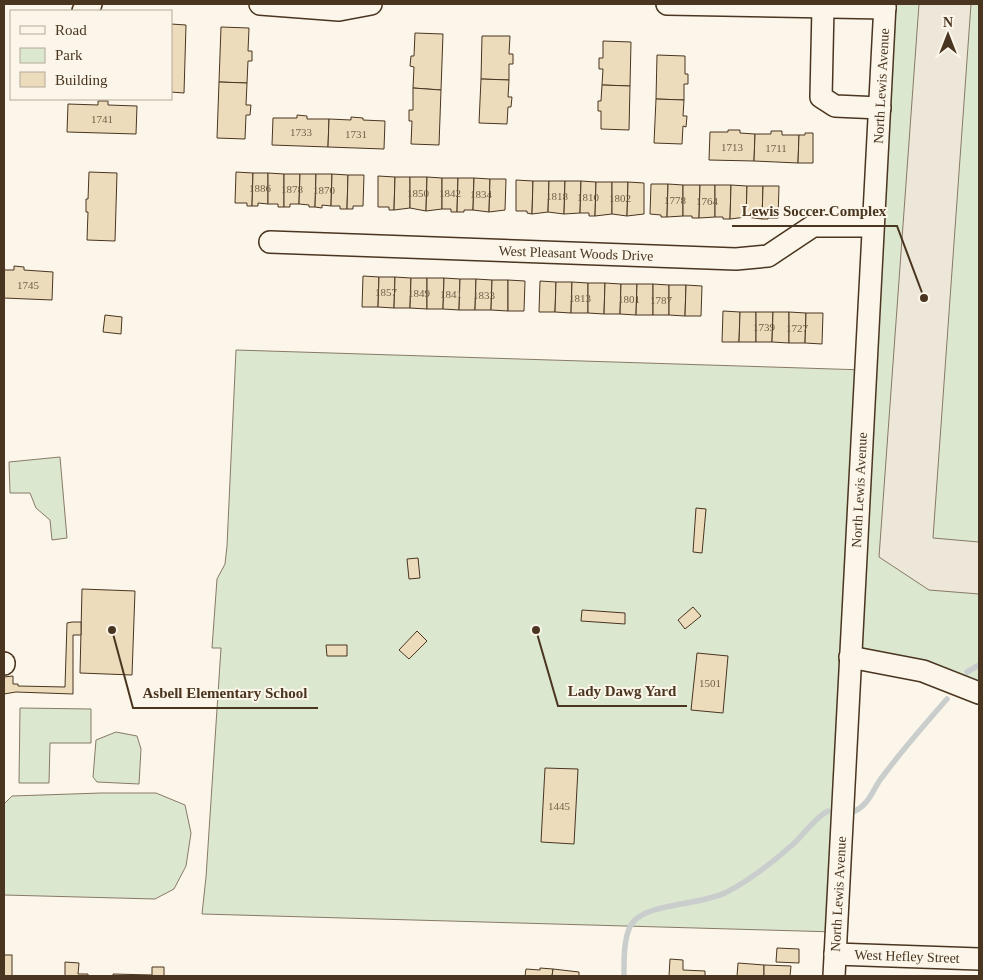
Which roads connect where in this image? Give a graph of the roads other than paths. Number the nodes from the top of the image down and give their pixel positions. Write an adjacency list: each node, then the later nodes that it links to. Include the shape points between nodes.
1 (260, 4): 2 (street, via 339,10)
2 (371, 4)
3 (667, 4): 5 (street)
4 (885, 6): 5 (street); 6 (street, North Lewis Avenue)
5 (823, 7): 6 (street, via 821,97 835,106)
6 (880, 108): 7 (street, North Lewis Avenue)
7 (873, 226): 8 (street, West Pleasant Woods Drive, via 813,226 768,256 736,259); 9 (street, North Lewis Avenue)
8 (270, 242)
9 (850, 657): 10 (street, via 923,671); 11 (street, North Lewis Avenue)
10 (979, 693)
11 (835, 954): 12 (street, West Hefley Street); 13 (street, North Lewis Avenue)
12 (979, 959)
13 (834, 976)

